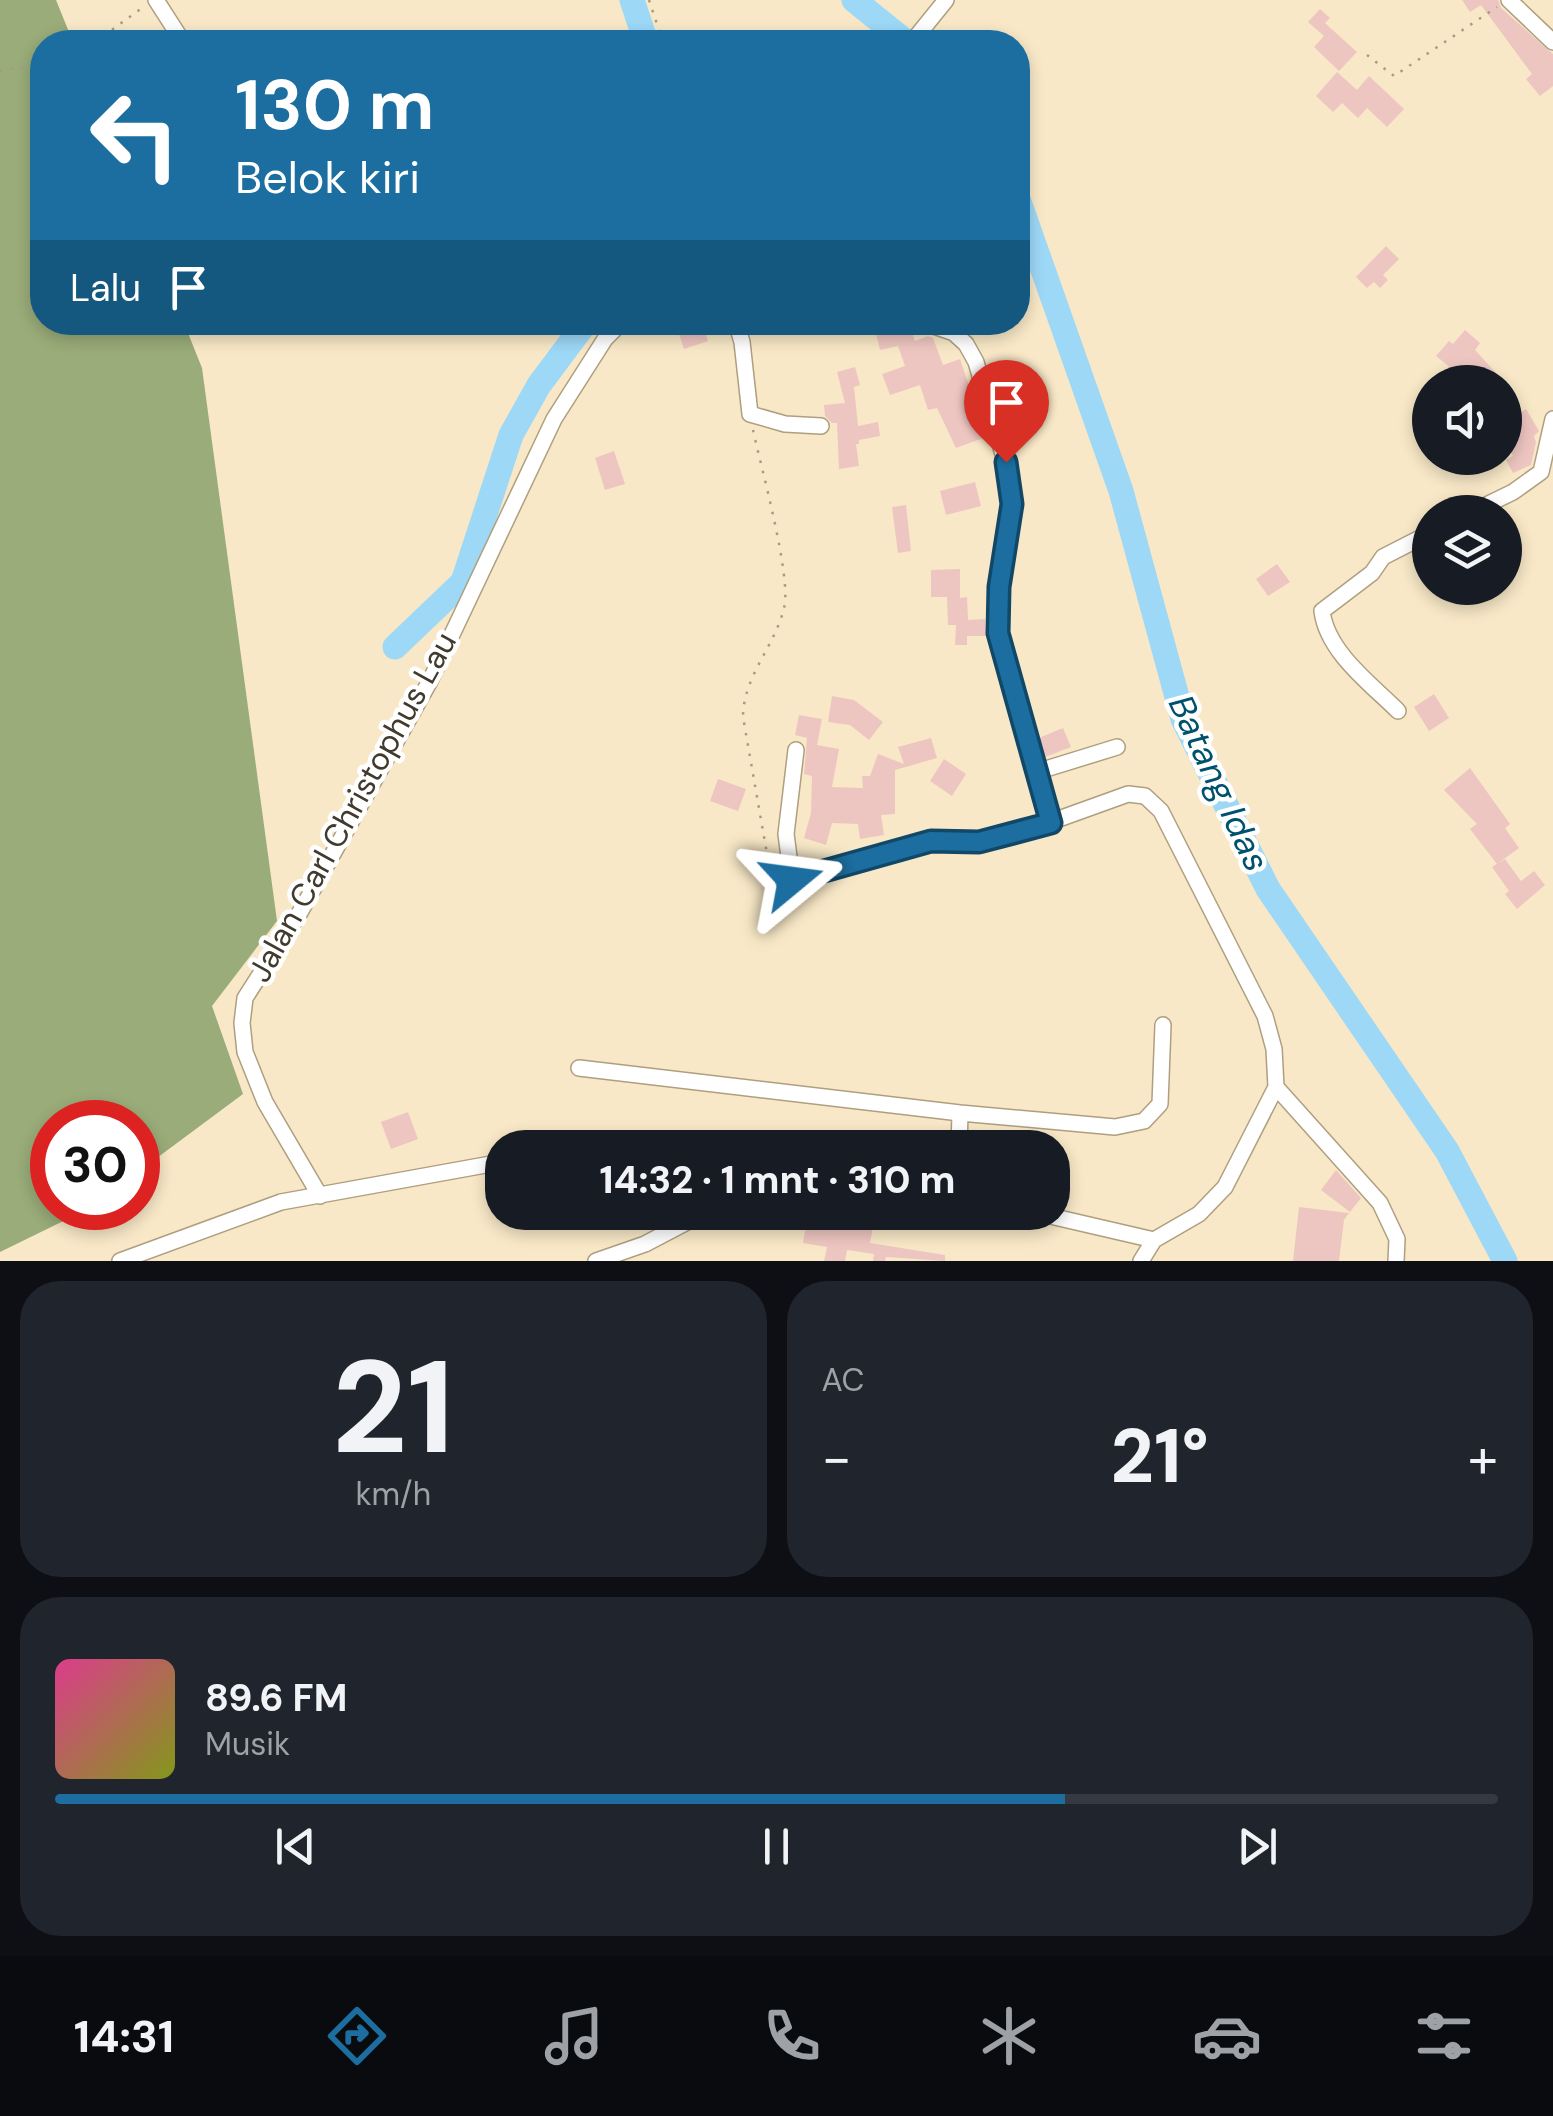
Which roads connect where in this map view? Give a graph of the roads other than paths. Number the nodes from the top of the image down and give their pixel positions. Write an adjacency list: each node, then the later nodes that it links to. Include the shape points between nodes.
1 (1507, 0): 6 (street)
2 (152, 3): 4 (street)
3 (942, 5): 5 (street)
4 (173, 30)
5 (922, 30)
6 (1553, 42)
7 (609, 335): 25 (street, Jalan Carl Christophus Lau, via 554,418 430,681 246,998 245,1052 265,1102)
8 (740, 335): 11 (street, via 750,414)
9 (956, 335): 17 (street, via 976,362 1006,462 1012,504 998,633)
10 (1553, 419): 12 (street, via 1541,472)
11 (821, 426)
12 (1507, 495)
13 (1412, 541): 14 (street, via 1383,557 1372,574 1322,611 1348,662)
14 (1398, 712)
15 (1118, 747): 17 (street)
16 (796, 750): 18 (street, via 786,834 792,880 931,841 979,842)
17 (1036, 772): 18 (street)
18 (1051, 823): 21 (street, via 1128,794 1145,796 1160,811 1266,1016)
19 (1163, 1025): 22 (street, via 1160,1104 1144,1121 1115,1127)
20 (579, 1068): 22 (street)
21 (1276, 1087): 28 (street, via 1225,1187 1198,1214); 33 (street, via 1380,1203 1396,1239)
22 (960, 1114): 23 (street)
23 (959, 1130)
24 (485, 1165): 25 (street)
25 (320, 1196): 30 (street, via 281,1202)
26 (1070, 1221): 28 (street)
27 (679, 1230): 29 (street)
28 (1154, 1240): 32 (street)
29 (645, 1253): 31 (street)
30 (120, 1261)
31 (596, 1261)
32 (1142, 1261)
33 (1396, 1261)

